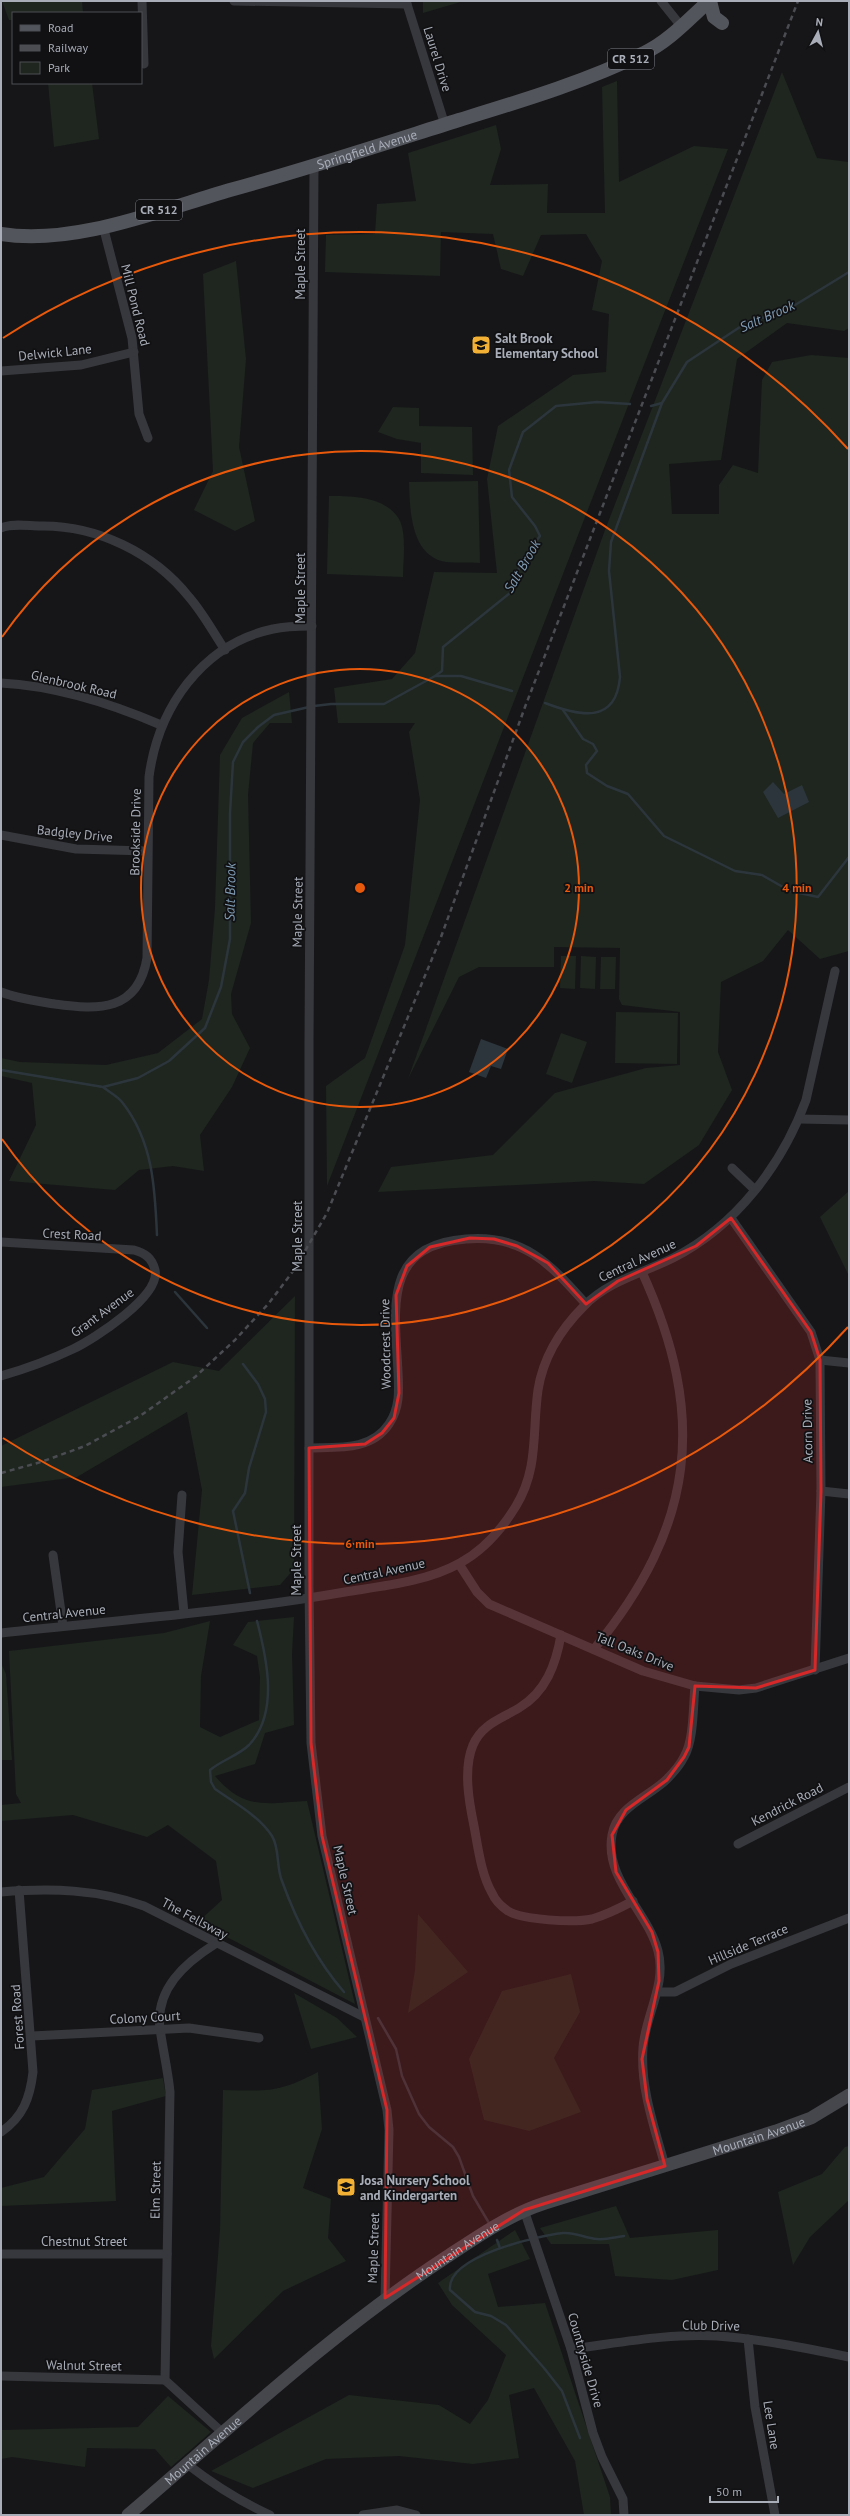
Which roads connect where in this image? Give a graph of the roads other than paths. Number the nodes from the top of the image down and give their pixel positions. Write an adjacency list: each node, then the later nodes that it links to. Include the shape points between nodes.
1 (142, 1): 8 (street)
2 (234, 1): 5 (street)
3 (661, 1): 7 (street)
4 (709, 1): 6 (main road, via 714,17); 7 (main road, Springfield Avenue / CR 512)
5 (406, 2): 9 (street, Laurel Drive)
6 (722, 23)
7 (681, 26): 9 (main road, Springfield Avenue / CR 512, via 646,53 596,74)
8 (144, 64)
9 (445, 125): 10 (main road, Springfield Avenue / CR 512)
10 (314, 166): 11 (main road, Springfield Avenue / CR 512); 17 (street, Maple Street)
11 (103, 226): 12 (main road, Springfield Avenue / CR 512, via 61,234); 13 (street, Mill Pond Road)
12 (1, 234)
13 (134, 352): 14 (street, Delwick Lane, via 81,365); 15 (street, Mill Pond Road, via 139,414)
14 (1, 371)
15 (148, 438)
16 (1, 528): 18 (street, via 66,528 93,534 124,546 153,563 174,580 192,600)
17 (312, 626): 18 (street, Brookside Drive, via 286,626 265,631); 37 (street, Maple Street)
18 (225, 650): 20 (street, Brookside Drive, via 185,685)
19 (1, 683): 20 (street, Glenbrook Road, via 93,699)
20 (161, 725): 22 (street, Brookside Drive, via 150,770)
21 (1, 835): 22 (street, Badgley Drive, via 76,849)
22 (147, 851): 24 (street, Brookside Drive, via 147,958 141,979 128,996 114,1004 92,1008 37,1001)
23 (835, 971): 25 (street, Central Avenue, via 806,1100)
24 (1, 992)
25 (799, 1119): 26 (street); 28 (street, Central Avenue)
26 (849, 1120)
27 (732, 1168): 28 (street)
28 (755, 1190): 29 (street, Central Avenue)
29 (731, 1218): 32 (street, Central Avenue, via 696,1246); 34 (street, Acorn Drive, via 811,1332)
30 (1, 1242): 31 (street, Crest Road)
31 (141, 1252): 36 (street, Grant Avenue, via 154,1265 155,1281 150,1292 105,1329 74,1349)
32 (642, 1272): 33 (street, Central Avenue, via 618,1281 599,1292); 48 (street, via 668,1336 680,1393 683,1419 678,1488 672,1513 645,1576 630,1603)
33 (586, 1304): 37 (street, Woodcrest Drive, via 548,1263 517,1246 494,1240 470,1238 430,1246 414,1257 407,1266 396,1295 399,1393 394,1418 382,1433 365,1444 354,1447); 42 (street, Central Avenue, via 558,1338 541,1376 534,1457 520,1498 500,1530 488,1543)
34 (820, 1360): 35 (street); 38 (street, Acorn Drive)
35 (849, 1363)
36 (1, 1376)
37 (309, 1448): 43 (street, Maple Street)
38 (821, 1491): 39 (street); 50 (street, Acorn Drive)
39 (849, 1494)
40 (182, 1495): 44 (street, via 178,1552)
41 (54, 1555): 45 (street)
42 (459, 1564): 43 (street, Central Avenue, via 416,1580); 47 (street, Tall Oaks Drive, via 477,1592 489,1604)
43 (309, 1599): 44 (street, Central Avenue); 60 (street, Maple Street, via 311,1743 316,1792 322,1836)
44 (184, 1613): 45 (street, Central Avenue)
45 (63, 1626): 46 (street, Central Avenue)
46 (1, 1633)
47 (560, 1634): 48 (street, Tall Oaks Drive); 56 (street, via 554,1666 540,1690 520,1708 487,1726 479,1734 472,1749 469,1800 482,1864 496,1900 509,1911 524,1917 590,1919)
48 (594, 1649): 51 (street, Tall Oaks Drive, via 642,1671)
49 (849, 1658): 50 (street, Tall Oaks Drive)
50 (815, 1670): 51 (street, Tall Oaks Drive, via 756,1688 739,1690)
51 (695, 1686): 56 (street, via 689,1747 684,1757 667,1780 626,1810 612,1835 612,1855 616,1872)
52 (849, 1787): 53 (street, Kendrick Road)
53 (738, 1844)
54 (20, 1890): 55 (street, The Fellsway); 58 (street, The Fellsway, via 105,1894 144,1906); 62 (street, Forest Road)
55 (1, 1892)
56 (633, 1900): 59 (street, via 652,1932 658,1952 660,1966)
57 (849, 1918): 59 (street, Hillside Terrace, via 731,1964 675,1992)
58 (215, 1944): 60 (street, The Fellsway); 61 (street, Elm Street, via 189,1962 172,1981 162,2004)
59 (657, 1992): 66 (street, via 642,2059 647,2099)
60 (364, 2017): 70 (street, Maple Street, via 383,2086 389,2130)
61 (160, 2028): 62 (street, Colony Court); 63 (street, Colony Court, via 189,2028); 69 (street, Elm Street, via 170,2092)
62 (32, 2036): 65 (street, Forest Road, via 33,2072 28,2100 18,2117)
63 (259, 2038)
64 (849, 2095): 66 (main road, Mountain Avenue, via 811,2118)
65 (1, 2132)
66 (665, 2166): 67 (main road, Mountain Avenue)
67 (524, 2210): 70 (main road, Mountain Avenue, via 500,2222); 72 (street, Countryside Drive)
68 (1, 2254): 69 (street, Chestnut Street)
69 (167, 2254): 75 (street, Elm Street)
70 (385, 2298): 76 (main road, Mountain Avenue)
71 (748, 2339): 72 (street, Club Drive, via 716,2336 682,2337); 73 (street, Club Drive); 83 (street, Lee Lane, via 755,2407)
72 (571, 2349): 82 (street, Countryside Drive, via 598,2445 623,2498)
73 (849, 2357)
74 (1, 2376): 75 (street, Walnut Street)
75 (166, 2380): 76 (street)
76 (224, 2434): 77 (main road, Mountain Avenue)
77 (188, 2464): 78 (main road, Mountain Avenue); 79 (street, via 235,2499)
78 (128, 2515)
79 (270, 2515)
80 (363, 2515): 81 (street, via 397,2510)
81 (416, 2515)
82 (624, 2515)
83 (775, 2515)

